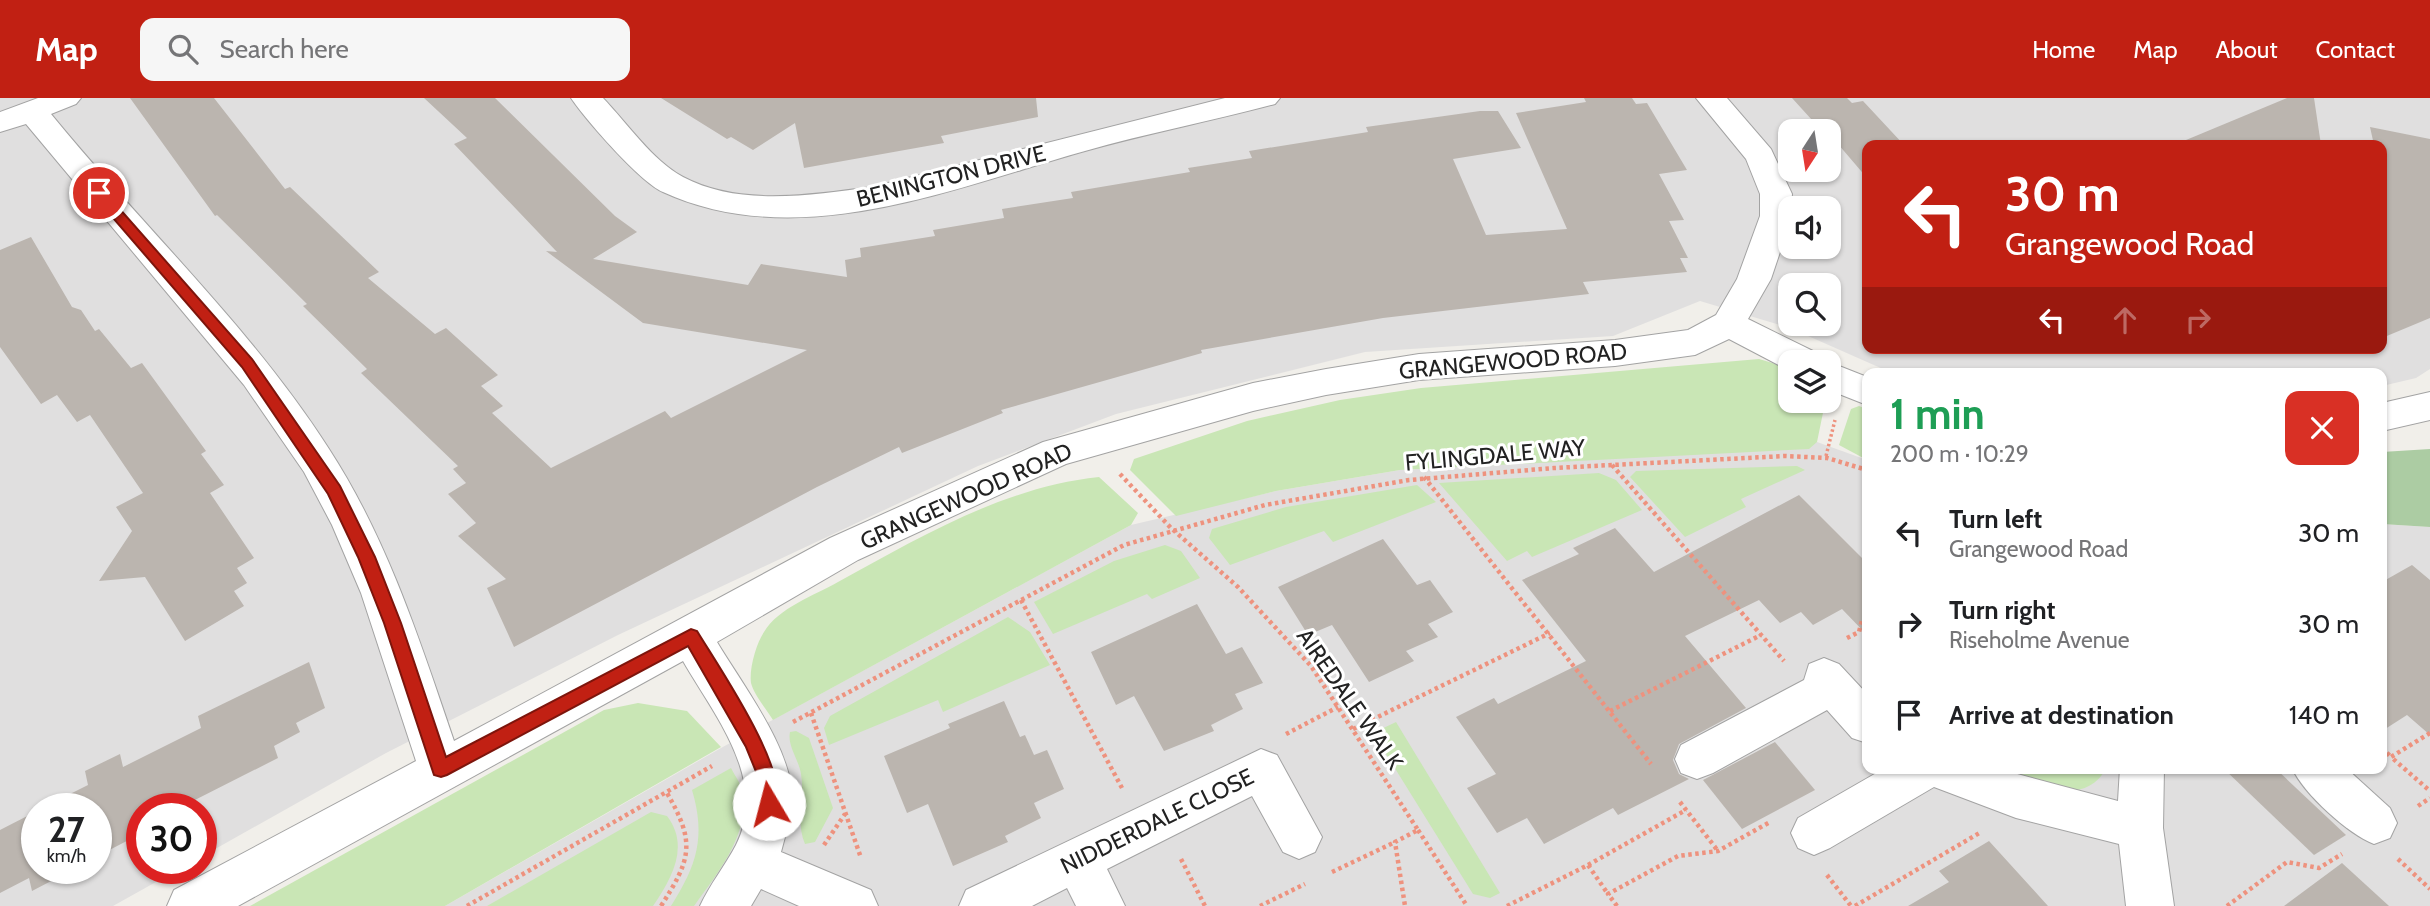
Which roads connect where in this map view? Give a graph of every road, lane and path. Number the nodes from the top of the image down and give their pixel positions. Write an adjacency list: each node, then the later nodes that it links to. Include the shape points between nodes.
1 (66, 98): 5 (street)
2 (586, 98): 3 (street, BENINGTON DRIVE, via 670,182 695,194 738,203 790,206 881,197)
3 (1265, 98)
4 (1711, 98): 6 (street, via 1760,156 1776,194 1776,216 1754,279)
5 (16, 117): 29 (street, via 99,193 247,363 334,490 388,612)
6 (1728, 324): 7 (street); 12 (street, GRANGEWOOD ROAD, via 1695,342 1670,348 1419,367 1326,382 1253,397)
7 (1780, 350)
8 (1841, 380): 9 (street)
9 (1862, 390)
10 (2430, 406): 11 (street)
11 (2387, 416)
12 (1090, 443): 16 (path, AIREDALE WALK); 19 (street, GRANGEWOOD ROAD, via 1056,452 844,549)
13 (1612, 464): 14 (path, FYLINGDALE WAY, via 1826,456); 15 (path, FYLINGDALE WAY); 18 (path, via 1761,635 1610,711)
14 (1862, 468)
15 (1424, 476): 16 (path, FYLINGDALE WAY, via 1279,500); 18 (path)
16 (1171, 528): 17 (path, FYLINGDALE WAY, via 1124,545); 20 (path, AIREDALE WALK, via 1271,621 1311,666)
17 (1021, 600): 21 (path, FYLINGDALE WAY); 40 (path)
18 (1550, 633): 23 (path)
19 (691, 636): 25 (street); 29 (street, GRANGEWOOD ROAD)
20 (1338, 707): 23 (path, AIREDALE WALK); 30 (path, via 1276,738)
21 (811, 713): 25 (path, FYLINGDALE WAY); 49 (path)
22 (1862, 719): 28 (street, via 1828,682)
23 (1353, 729): 42 (path, AIREDALE WALK)
24 (2430, 733): 27 (path)
25 (753, 742): 36 (path, FYLINGDALE WAY); 46 (street, via 768,779 769,804)
26 (2387, 753): 27 (path)
27 (2391, 757): 35 (path)
28 (1697, 759)
29 (441, 769): 51 (street, GRANGEWOOD ROAD)
30 (1261, 769): 40 (street, NIDDERDALE CLOSE); 44 (street, NIDDERDALE CLOSE)
31 (1916, 774): 43 (street)
32 (1955, 774): 37 (street)
33 (2142, 774): 41 (street)
34 (2321, 774): 39 (street)
35 (2430, 791)
36 (667, 793): 52 (path, FYLINGDALE WAY); 53 (path, via 689,832 681,874)
37 (2034, 802): 41 (street); 62 (path)
38 (1686, 810): 47 (path)
39 (2374, 823)
40 (1153, 825): 45 (street, NIDDERDALE CLOSE); 57 (path)
41 (2140, 828): 63 (street)
42 (1418, 830): 58 (path, via 1395,842); 59 (path, AIREDALE WALK)
43 (1814, 833): 50 (path, via 1801,841 1780,816 1718,851 1678,856)
44 (1299, 837)
45 (1078, 861): 55 (street, NIDDERDALE CLOSE); 56 (street)
46 (752, 863): 49 (street); 54 (street)
47 (1588, 864): 50 (path); 60 (path)
48 (2319, 868): 64 (path, via 2287,862)
49 (859, 886)
50 (1608, 894): 61 (path)
51 (191, 906)
52 (467, 906)
53 (661, 906)
54 (724, 906)
55 (983, 906)
56 (1101, 906)
57 (1205, 906)
58 (1405, 906)
59 (1467, 906)
60 (1507, 906)
61 (1617, 906)
62 (1855, 906)
63 (2150, 906)
64 (2227, 906)

